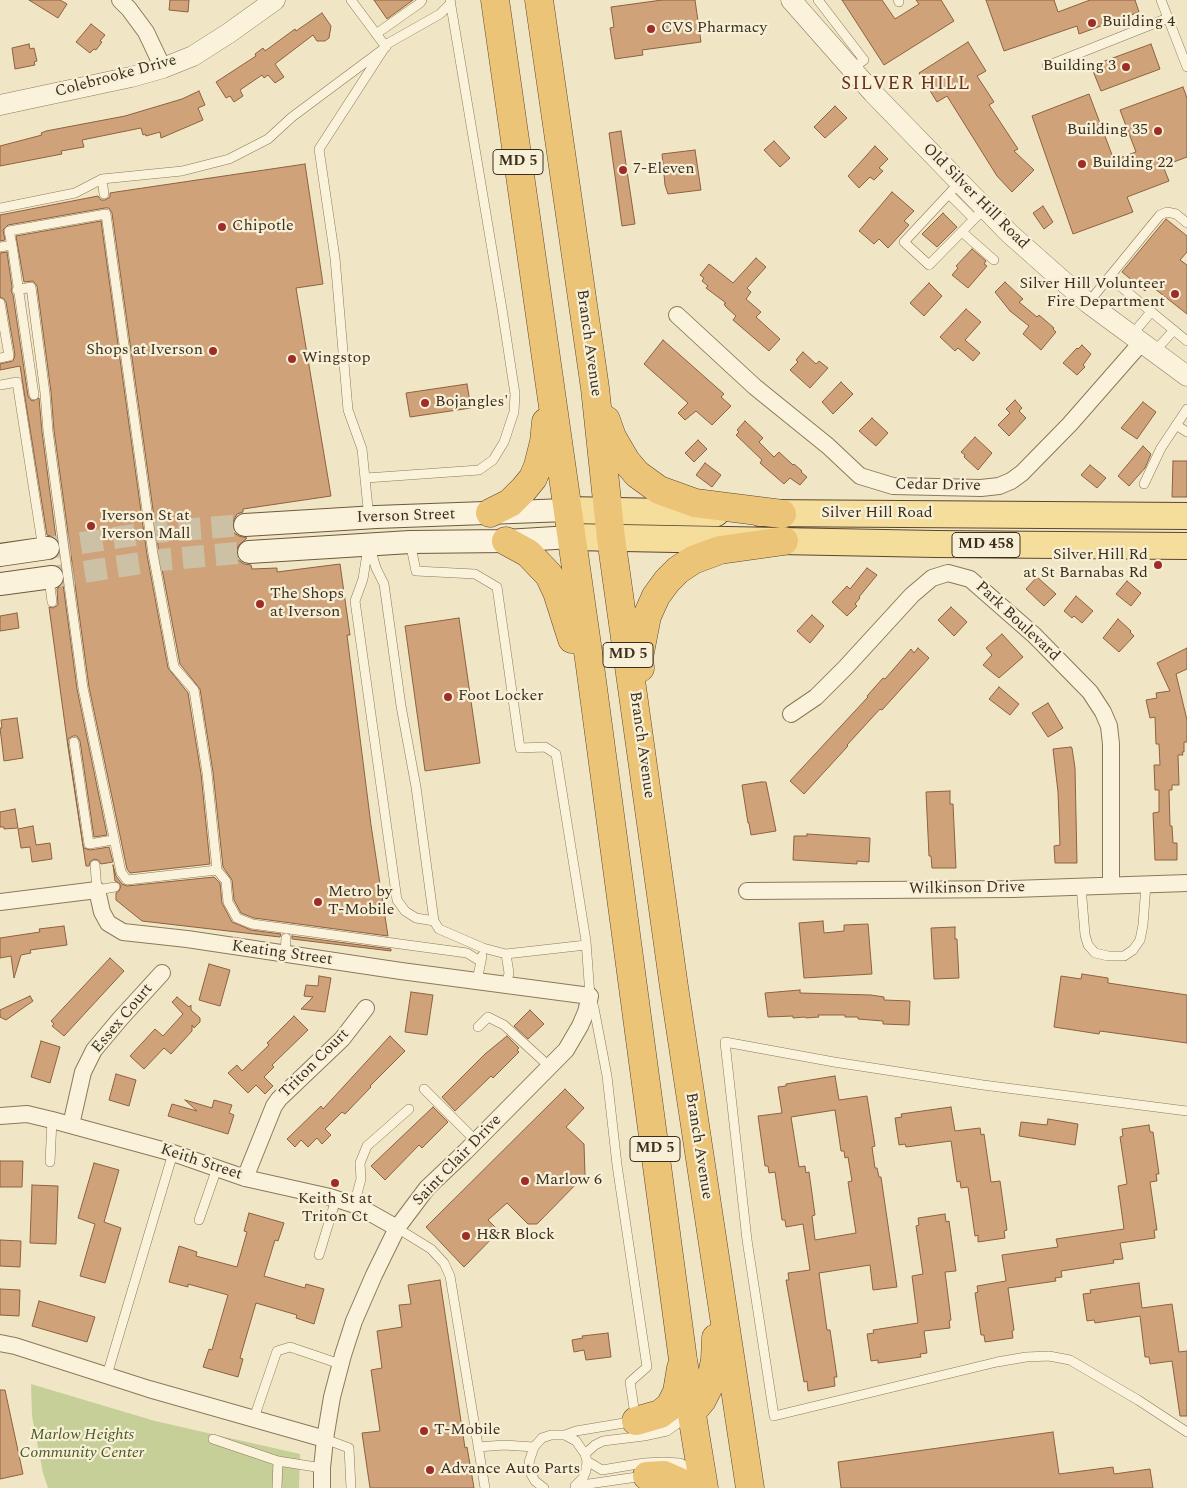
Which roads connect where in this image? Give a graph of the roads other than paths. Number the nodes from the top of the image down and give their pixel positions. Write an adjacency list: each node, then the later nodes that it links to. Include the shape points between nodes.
1 (120, 0): 16 (street, via 146,32)
2 (275, 0): 16 (street, Colebrooke Drive, via 193,56)
3 (351, 0): 12 (lane)
4 (422, 0): 12 (lane)
5 (495, 0): 40 (highway, MD 5)
6 (539, 0): 42 (highway, Branch Avenue / MD 5)
7 (818, 0): 17 (lane, via 864,60)
8 (1161, 0): 11 (lane)
9 (450, 1): 13 (lane, via 440,14); 47 (lane, via 498,282 515,394 514,412 504,442 493,460 479,470)
10 (802, 4): 17 (street, Old Silver Hill Road)
11 (1168, 18): 14 (lane); 15 (lane)
12 (376, 34): 13 (lane)
13 (386, 47): 19 (lane, via 292,117 268,139 229,159 182,171); 47 (lane, via 319,150 335,258 348,410 362,449)
14 (1047, 66)
15 (1187, 67)
16 (163, 68): 18 (street, Colebrooke Drive)
17 (852, 69): 20 (street, Old Silver Hill Road)
18 (0, 105)
19 (102, 179): 21 (lane); 22 (lane, via 75,193)
20 (954, 188): 23 (street, Old Silver Hill Road); 25 (lane, via 904,242 930,265)
21 (104, 194)
22 (0, 208)
23 (979, 214): 25 (lane); 32 (street, Old Silver Hill Road, via 1010,234)
24 (1187, 223): 29 (lane, via 1176,214 1167,212 1160,215)
25 (962, 232): 28 (lane)
26 (12, 245): 27 (lane); 30 (lane); 75 (lane, via 9,231 106,214 153,554 174,667 194,690)
27 (0, 247)
28 (994, 260)
29 (1109, 277): 32 (lane); 33 (lane)
30 (18, 290): 43 (lane); 73 (lane, via 31,287 83,688)
31 (0, 303): 38 (lane, via 9,356)
32 (1088, 303): 37 (street, Old Silver Hill Road)
33 (1151, 312): 35 (lane); 37 (lane)
34 (677, 315): 37 (street, Cedar Drive, via 755,387 860,476 892,486 981,488 1011,481 1070,424)
35 (1174, 330): 36 (lane); 37 (lane)
36 (1187, 341)
37 (1142, 344): 39 (street, Old Silver Hill Road)
38 (0, 358)
39 (1185, 374)
40 (549, 380): 49 (highway, MD 5); 51 (highway, via 544,442 538,466 524,489 510,503)
41 (0, 385): 63 (lane, via 17,382)
42 (595, 388): 50 (highway, Branch Avenue / MD 5); 52 (highway, via 612,438 630,466 645,481 669,495 694,503)
43 (34, 395)
44 (1187, 409): 45 (lane)
45 (1176, 425): 46 (lane); 48 (lane)
46 (1187, 432)
47 (366, 478): 54 (lane)
48 (1144, 484)
49 (567, 510): 50 (main road, Silver Hill Road / MD 458); 51 (main road, Iverson Street); 56 (highway, MD 5)
50 (608, 510): 52 (main road, Silver Hill Road / MD 458); 57 (highway, Branch Avenue / MD 5)
51 (490, 513): 54 (main road, Iverson Street)
52 (782, 514): 53 (main road, Silver Hill Road / MD 458)
53 (1187, 516)
54 (369, 518): 55 (main road, Iverson Street)
55 (245, 525)
56 (571, 537): 57 (main road, Silver Hill Road / MD 458); 58 (main road, Iverson Street); 70 (highway, MD 5)
57 (610, 538): 59 (main road, Silver Hill Road / MD 458); 72 (highway, Branch Avenue / MD 5)
58 (506, 541): 60 (main road, Iverson Street); 70 (highway, via 528,553 549,575 569,627)
59 (784, 541): 62 (main road, Silver Hill Road / MD 458); 72 (highway, via 720,550 693,560 667,580 656,596 647,616 639,657)
60 (410, 542): 61 (main road, Iverson Street); 85 (lane, via 416,572 475,574 497,587 520,748 545,747 556,754)
61 (369, 544): 64 (main road, Iverson Street); 84 (lane, via 384,584); 84 (lane, via 356,601 397,900 416,918)
62 (1187, 546)
63 (45, 548): 65 (main road)
64 (249, 552)
65 (0, 555)
66 (51, 577): 67 (main road); 68 (lane)
67 (0, 584)
68 (52, 602)
69 (791, 714): 78 (street, Park Boulevard, via 816,697 932,578 948,573 970,579 1034,635 1090,692 1104,712 1111,744)
70 (598, 724): 114 (highway, MD 5)
71 (74, 742): 73 (lane, via 89,844)
72 (645, 772): 111 (highway, Branch Avenue / MD 5)
73 (113, 840): 75 (lane, via 121,872 128,880)
74 (95, 865): 81 (lane)
75 (217, 870): 88 (lane, via 226,881 228,902 237,918 252,924 466,952)
76 (1187, 883): 77 (street, Wilkinson Drive)
77 (1146, 884): 78 (street, Wilkinson Drive); 79 (lane, via 1140,940 1124,956 1095,953 1088,945)
78 (1111, 885): 79 (street, Wilkinson Drive)
79 (1082, 886): 82 (street, Wilkinson Drive)
80 (115, 887): 81 (lane)
81 (96, 890): 83 (street); 90 (street, Keating Street, via 108,923 123,932 286,946)
82 (747, 891)
83 (0, 902)
84 (434, 921): 86 (lane, via 439,929)
85 (586, 945): 87 (lane); 92 (lane)
86 (484, 948): 87 (lane); 88 (lane)
87 (506, 954): 91 (lane, via 509,973)
88 (480, 961): 90 (lane)
89 (162, 973): 101 (street, Essex Court, via 94,1050 83,1072)
90 (477, 981): 91 (street, Keating Street)
91 (506, 985): 92 (street, Keating Street)
92 (590, 996): 95 (street, Saint Clair Drive, via 573,1040); 119 (lane, via 608,1076 646,1367 630,1382)
93 (366, 1008): 106 (street, Triton Court, via 342,1039 274,1106)
94 (478, 1027): 95 (lane, via 488,1016 504,1025)
95 (550, 1067): 102 (street, Saint Clair Drive)
96 (424, 1088): 102 (lane)
97 (409, 1110): 108 (lane, via 367,1146 360,1163 362,1179)
98 (1187, 1111): 120 (lane, via 983,1085 725,1042 747,1240 774,1416 997,1362 1049,1356 1070,1360)
99 (0, 1116): 100 (street, Keith Street, via 27,1114)
100 (52, 1120): 101 (street, Keith Street); 104 (lane)
101 (70, 1125): 103 (street, Keith Street)
102 (476, 1141): 110 (street, Saint Clair Drive, via 427,1188)
103 (173, 1153): 105 (street, Keith Street); 116 (lane)
104 (50, 1162)
105 (217, 1168): 106 (street, Keith Street); 109 (lane)
106 (245, 1178): 107 (street, Keith Street)
107 (336, 1199): 108 (street, Keith Street); 112 (lane)
108 (354, 1205): 110 (street, Keith Street)
109 (199, 1220)
110 (397, 1228): 115 (street, Saint Clair Drive, via 354,1321); 124 (lane, via 431,1249 444,1262 450,1276)
111 (712, 1241): 117 (highway, via 716,1360 710,1384); 137 (highway, Branch Avenue / MD 5)
112 (320, 1255)
113 (0, 1343): 116 (street)
114 (683, 1360): 117 (highway, MD 5); 119 (highway, via 677,1392 670,1406 660,1414)
115 (340, 1364): 118 (lane, via 290,1347 277,1351); 123 (street, Saint Clair Drive)
116 (107, 1375): 118 (street)
117 (692, 1412): 126 (lane, via 666,1430 603,1441 595,1445); 130 (highway, MD 5)
118 (254, 1418): 123 (street)
119 (636, 1421): 121 (lane)
120 (1187, 1432)
121 (565, 1435): 125 (lane, via 542,1438); 126 (lane, via 576,1441)
122 (213, 1439): 127 (lane)
123 (325, 1440): 128 (street, Saint Clair Drive); 134 (lane, via 349,1448)
124 (478, 1447): 125 (lane); 135 (lane)
125 (534, 1447): 136 (lane, via 529,1462 531,1474)
126 (586, 1457): 130 (lane, via 602,1470 644,1463 680,1463); 131 (lane, via 583,1478)
127 (278, 1461): 128 (lane); 132 (lane)
128 (322, 1468): 133 (street, Saint Clair Drive)
129 (646, 1476): 130 (highway, via 664,1475 682,1483); 131 (lane)
130 (701, 1485)
131 (574, 1487)
132 (277, 1488)
133 (322, 1488)
134 (351, 1488)
135 (485, 1488)
136 (544, 1488)
137 (750, 1488)

